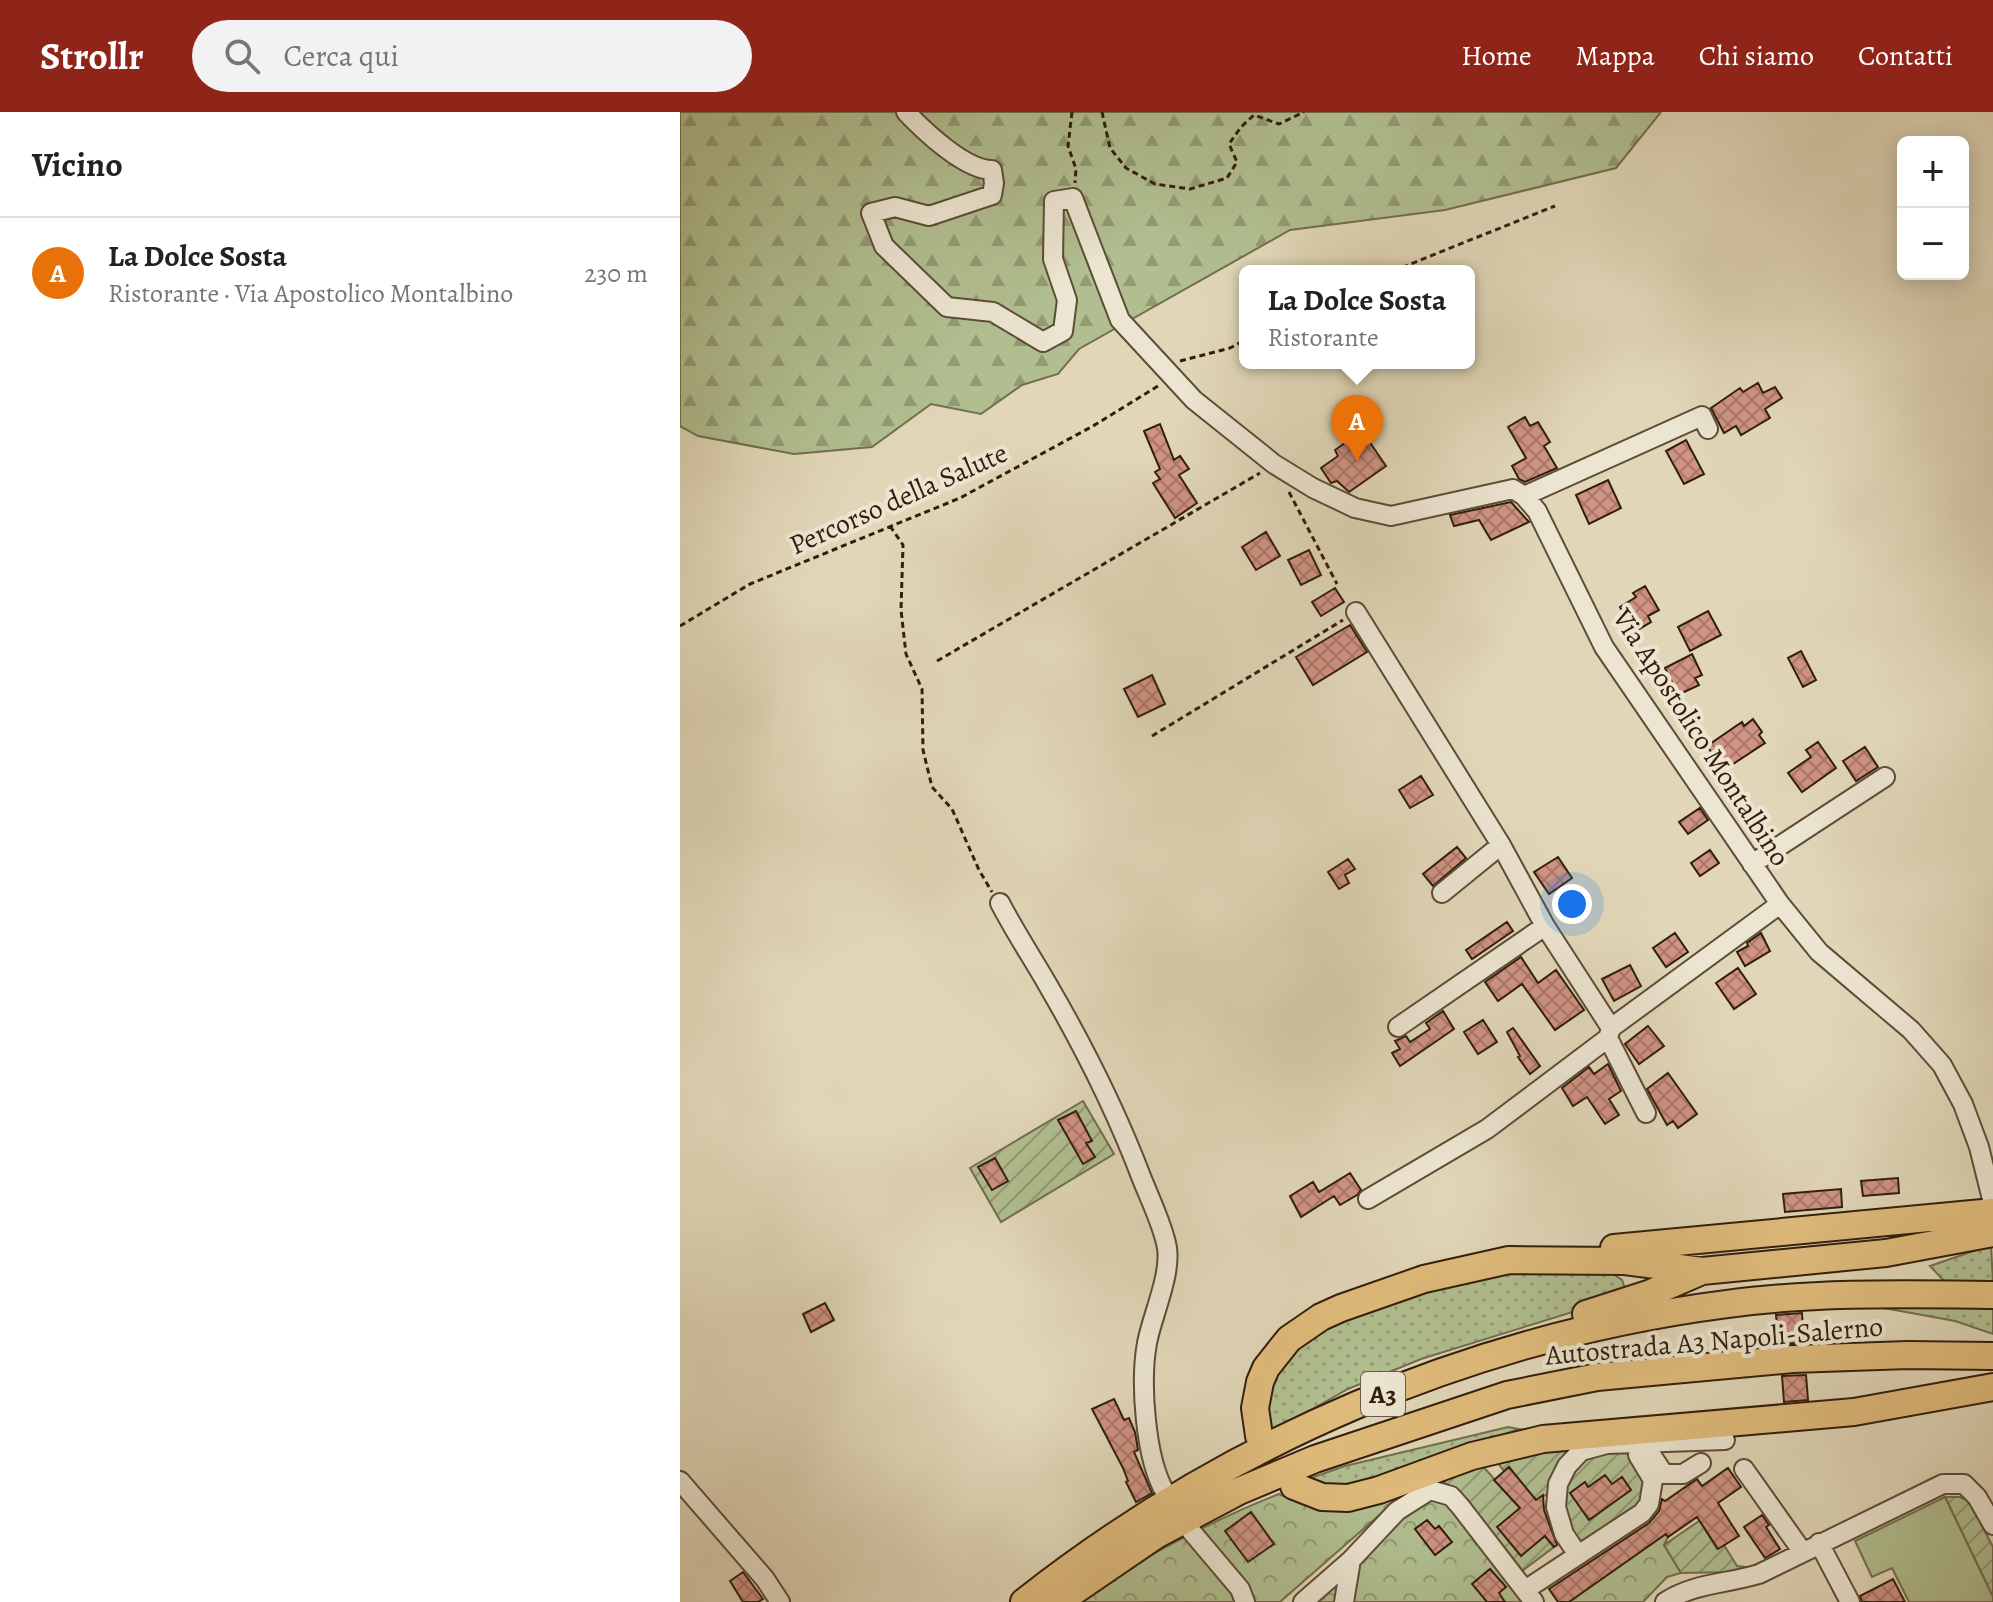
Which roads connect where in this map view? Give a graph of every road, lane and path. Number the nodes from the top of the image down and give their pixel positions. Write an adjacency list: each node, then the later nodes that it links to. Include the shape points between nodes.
1 (906, 112): 5 (street, via 948,149 980,170 992,170 992,195 979,201 929,216 895,207 871,213 884,246 947,307 993,312 1043,342 1063,331 1067,300 1053,259 1054,201)
2 (1072, 112): 5 (path, via 1068,146 1076,169)
3 (1102, 112): 4 (path, via 1110,148 1126,168 1155,184 1190,189 1227,178 1237,162 1229,144 1254,115 1279,124)
4 (1304, 112)
5 (1073, 198): 9 (street, via 1120,320)
6 (1555, 206): 7 (path)
7 (1408, 265)
8 (1239, 343): 9 (path, Percorso della Salute)
9 (1166, 372): 11 (street); 14 (path, Percorso della Salute, via 1093,426 960,498)
10 (1708, 429): 13 (street, via 1702,416)
11 (1274, 464): 13 (street, via 1355,508 1391,516 1513,489); 18 (path)
12 (1288, 491): 15 (path)
13 (1524, 496): 22 (street, Via Apostolico Montalbino, via 1537,511 1604,647)
14 (890, 526): 17 (path, Percorso della Salute, via 750,584); 24 (path, via 903,545 906,654 922,689 923,750 932,787 952,809)
15 (1337, 584)
16 (1356, 612): 19 (path); 21 (street)
17 (680, 626)
18 (937, 661)
19 (1152, 736)
20 (1885, 777): 22 (street)
21 (1501, 845): 23 (street); 26 (street)
22 (1752, 864): 25 (street, Via Apostolico Montalbino)
23 (1442, 893)
24 (1000, 903): 47 (street, via 1112,1104 1167,1249 1147,1344 1145,1403 1150,1453)
25 (1780, 904): 28 (street); 31 (street, Via Apostolico Montalbino, via 1819,952 1911,1030 1942,1065 1979,1147)
26 (1545, 926): 27 (street); 28 (street)
27 (1398, 1027)
28 (1609, 1033): 29 (street); 30 (street, via 1487,1129)
29 (1646, 1113)
30 (1368, 1199)
31 (1993, 1203)
32 (1993, 1212): 34 (highway, A3)
33 (1993, 1233): 35 (highway, A3, via 1886,1253)
34 (1509, 1260): 35 (highway, A3, via 1625,1261); 40 (highway, A3, via 1390,1289 1305,1327 1276,1354 1260,1382 1255,1408)
35 (1702, 1271): 39 (highway, A3, via 1639,1297 1431,1363)
36 (1993, 1295): 39 (highway, Autostrada A3 Napoli-Salerno / A3, via 1831,1295 1669,1313 1498,1353)
37 (1993, 1356): 56 (highway, Autostrada A3 Napoli-Salerno / A3, via 1793,1359 1597,1377 1507,1395 1315,1459 1239,1491 1118,1558)
38 (1993, 1387): 46 (highway, via 1854,1412 1543,1439 1472,1456 1348,1498 1322,1497)
39 (1332, 1415): 55 (highway, Autostrada A3 Napoli-Salerno / A3, via 1213,1476 1090,1553)
40 (1259, 1436)
41 (1725, 1440): 42 (street)
42 (1641, 1449): 43 (street, via 1664,1474 1683,1474); 51 (street, via 1653,1480 1649,1504); 51 (street, via 1594,1446 1567,1466 1556,1507)
43 (1701, 1463)
44 (1744, 1469): 50 (street)
45 (680, 1481): 54 (street)
46 (1294, 1486)
47 (1165, 1492)
48 (1993, 1525): 50 (street, via 1964,1484 1943,1484)
49 (1191, 1531): 57 (street)
50 (1810, 1547): 60 (street, via 1759,1574 1683,1590); 61 (street)
51 (1578, 1555): 53 (street)
52 (1351, 1560): 53 (street, via 1397,1511 1430,1490 1451,1496); 58 (street); 59 (street)
53 (1529, 1596)
54 (780, 1602)
55 (1024, 1602)
56 (1058, 1602)
57 (1245, 1602)
58 (1303, 1602)
59 (1344, 1602)
60 (1665, 1602)
61 (1850, 1602)

